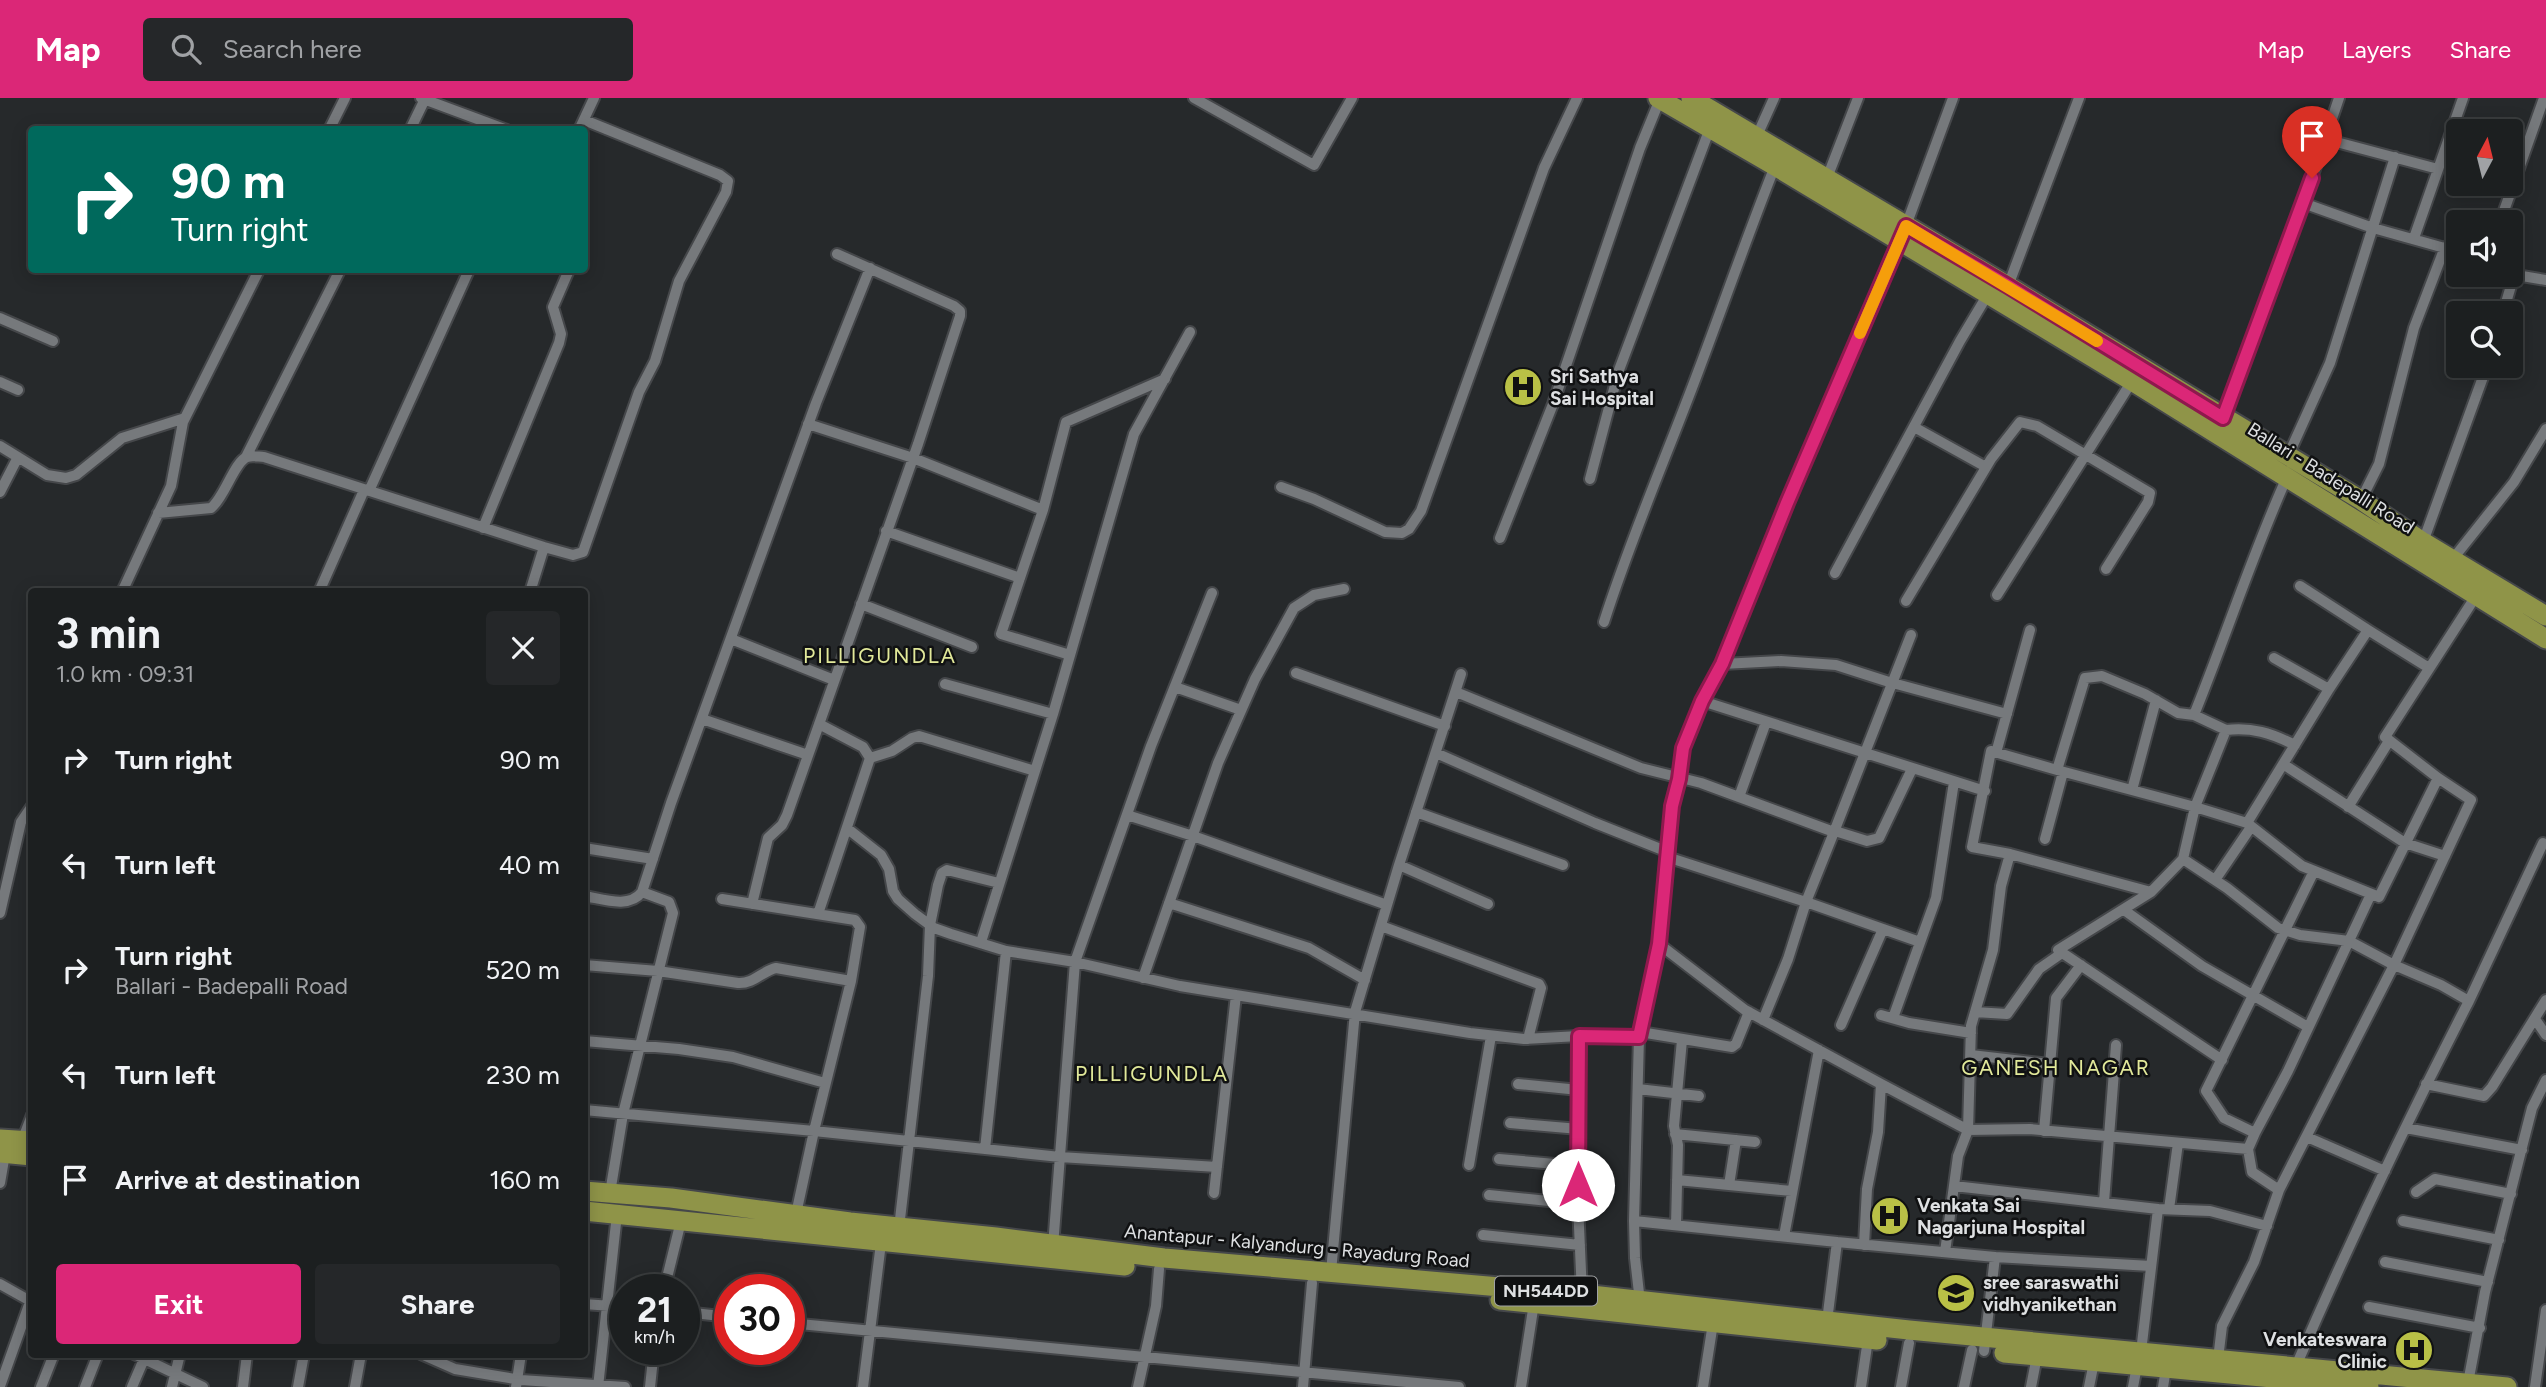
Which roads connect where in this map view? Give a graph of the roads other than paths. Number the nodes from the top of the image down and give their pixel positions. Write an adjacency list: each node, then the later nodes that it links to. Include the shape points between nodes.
1 (345, 98): 17 (street)
2 (594, 98): 16 (street)
3 (1194, 98): 4 (street, via 1314,165)
4 (1352, 98)
5 (1577, 98): 66 (street, via 1544,168 1421,511 1409,529 1385,532)
6 (1692, 98): 22 (highway, Ballari - Badepalli Road)
7 (1774, 98): 22 (street)
8 (1858, 98): 27 (street)
9 (1953, 98): 31 (street)
10 (2080, 98): 42 (street)
11 (2339, 98): 23 (street)
12 (2463, 98): 26 (street)
13 (2544, 98): 29 (street)
14 (423, 99): 18 (street); 19 (street)
15 (1659, 99): 21 (highway, Ballari - Badepalli Road); 74 (street, via 1553,404)
16 (582, 125)
17 (331, 126)
18 (412, 126)
19 (496, 126)
20 (588, 127): 76 (street, via 728,181 679,281 655,361 639,392 586,548 573,555)
21 (1710, 128): 25 (highway, Ballari - Badepalli Road); 65 (street, via 1619,370)
22 (1756, 138): 27 (highway, Ballari - Badepalli Road)
23 (2325, 139): 24 (street); 28 (street)
24 (2395, 157): 26 (street); 30 (street)
25 (1775, 166): 31 (highway, Ballari - Badepalli Road); 92 (street, via 1625,556)
26 (2438, 169): 32 (street)
27 (1827, 178): 31 (highway, Ballari - Badepalli Road)
28 (2303, 203): 30 (street); 53 (street)
29 (2504, 210)
30 (2373, 228): 32 (street); 59 (street, via 2330,363)
31 (1903, 234): 42 (highway, Ballari - Badepalli Road); 43 (highway, Ballari - Badepalli Road); 101 (street)
32 (2414, 238): 33 (street)
33 (2445, 247): 69 (street, via 2414,328 2379,464)
34 (837, 254): 35 (street)
35 (870, 268): 54 (street); 62 (street, via 960,312)
36 (258, 273): 52 (street)
37 (338, 273): 61 (street)
38 (468, 273): 67 (street)
39 (568, 273): 72 (street, via 554,307 559,343)
40 (2523, 274): 41 (street)
41 (2546, 280)
42 (2008, 286): 53 (highway, Ballari - Badepalli Road)
43 (1988, 295): 49 (highway, Ballari - Badepalli Road); 55 (street)
44 (0, 318): 46 (street)
45 (1190, 332): 48 (street)
46 (53, 341)
47 (2483, 378): 75 (street)
48 (1165, 379): 70 (street, via 1066,422); 99 (street, via 1134,434)
49 (2132, 381): 58 (street); 64 (highway, Ballari - Badepalli Road)
50 (0, 382): 51 (street)
51 (18, 390)
52 (185, 418): 60 (street, via 122,438 66,478 47,475); 71 (street, via 173,480)
53 (2223, 418): 59 (highway, Ballari - Badepalli Road)
54 (808, 424): 62 (street); 96 (street)
55 (1914, 427): 63 (street); 79 (street)
56 (2546, 429): 77 (street, via 2514,482)
57 (0, 446): 60 (street)
58 (2086, 454): 63 (street, via 2033,424 2020,422); 78 (street, via 2150,495); 87 (street)
59 (2288, 456): 69 (highway, Ballari - Badepalli Road)
60 (18, 457): 68 (street)
61 (246, 457): 67 (street, via 264,457); 71 (street, via 211,508)
62 (913, 458): 70 (street); 73 (street)
63 (1986, 467): 89 (street)
64 (2287, 477): 88 (highway, Ballari - Badepalli Road); 116 (street, via 2257,544)
65 (1590, 480)
66 (1281, 487)
67 (366, 490): 72 (street); 83 (street)
68 (0, 492)
69 (2361, 500): 75 (highway, Ballari - Badepalli Road)
70 (1043, 510): 80 (street)
71 (158, 513): 82 (street)
72 (483, 527): 76 (street)
73 (886, 531): 80 (street); 90 (street)
74 (1500, 538)
75 (2423, 542): 77 (highway, Ballari - Badepalli Road)
76 (544, 547): 84 (street)
77 (2452, 560): 91 (highway, Ballari - Badepalli Road)
78 (2106, 569)
79 (1835, 573)
80 (1020, 578): 99 (street, via 1001,634)
81 (2300, 586): 94 (street)
82 (124, 588)
83 (321, 588)
84 (531, 588)
85 (1344, 589): 113 (street, via 1314,595 1294,608)
86 (1212, 593): 108 (street)
87 (1997, 595)
88 (2476, 596): 97 (highway, Ballari - Badepalli Road); 102 (street)
89 (1906, 601)
90 (860, 604): 98 (street); 105 (street)
91 (2546, 616)
92 (1604, 622)
93 (2030, 630): 115 (street)
94 (2368, 630): 102 (street); 109 (street)
95 (1911, 635): 106 (street)
96 (731, 639): 105 (street); 117 (street)
97 (2546, 639)
98 (972, 647)
99 (1070, 655): 114 (street)
100 (2274, 658): 109 (street)
101 (1722, 664): 106 (street, via 1781,661 1836,665); 112 (street)
102 (2429, 668): 122 (street, via 2385,737)
103 (1296, 673): 120 (street)
104 (1461, 674): 110 (street)
105 (834, 680): 119 (street)
106 (1891, 683): 115 (street); 126 (street)
107 (946, 684): 114 (street)
108 (1175, 687): 113 (street); 143 (street)
109 (2329, 689): 123 (street)
110 (1456, 692): 120 (street); 134 (street, via 1571,741)
111 (2156, 700): 116 (street, via 2178,713); 132 (street, via 2102,676 2085,678); 136 (street)
112 (1702, 701): 118 (street); 134 (street, via 1683,748)
113 (1241, 709): 147 (street)
114 (1053, 714): 131 (street)
115 (2007, 714): 125 (street)
116 (2194, 715): 121 (street)
117 (702, 719): 127 (street); 155 (street)
118 (1766, 722): 126 (street); 138 (street)
119 (819, 724): 127 (street); 128 (street, via 863,747)
120 (1445, 726): 124 (street)
121 (2226, 730): 123 (street, via 2262,731); 139 (street)
122 (2389, 741): 133 (street); 140 (street)
123 (2295, 744): 129 (street)
124 (1436, 753): 142 (street); 152 (street)
125 (1996, 753): 132 (street); 137 (street, via 1991,751)
126 (1864, 754): 130 (street); 146 (street)
127 (808, 755): 169 (street, via 784,822 768,838)
128 (870, 758): 131 (street, via 919,736); 145 (street)
129 (2283, 764): 140 (street); 144 (street)
130 (1912, 769): 135 (street); 146 (street, via 1880,838 1867,841)
131 (1035, 771): 161 (street)
132 (2060, 771): 136 (street); 148 (street)
133 (2438, 778): 149 (street); 154 (street, via 2471,800)
134 (1679, 779): 138 (street); 152 (street)
135 (1954, 782): 137 (street); 181 (street, via 1936,898)
136 (2132, 790): 139 (street)
137 (1984, 791): 153 (street, via 1972,847)
138 (1739, 797): 146 (street)
139 (2195, 807): 144 (street); 156 (street)
140 (2348, 807): 149 (street)
141 (28, 812): 173 (street)
142 (1416, 812): 157 (street); 158 (street)
143 (1127, 815): 147 (street); 185 (street)
144 (2249, 825): 159 (street); 160 (street)
145 (848, 829): 174 (street); 175 (street, via 881,855 898,899)
146 (1834, 831): 167 (street)
147 (1192, 836): 168 (street); 171 (street)
148 (2045, 839)
149 (2405, 843): 154 (street); 164 (street, via 2379,897)
150 (2543, 843): 196 (street)
151 (588, 849): 155 (street)
152 (1667, 854): 167 (street); 182 (street)
153 (2010, 854): 163 (street); 198 (street, via 1993,950)
154 (2445, 856): 188 (street)
155 (653, 859): 162 (street)
156 (2183, 859): 160 (street); 163 (street)
157 (1399, 865): 170 (street); 171 (street)
158 (1563, 865)
159 (2314, 871): 164 (street); 178 (street)
160 (2215, 880): 178 (street)
161 (999, 883): 175 (street, via 944,871); 180 (street)
162 (642, 891): 165 (street, via 623,902); 189 (street, via 673,908)
163 (2151, 892): 172 (street)
164 (2371, 894): 179 (street)
165 (588, 897)
166 (722, 899): 169 (street)
167 (1806, 902): 177 (street); 203 (street)
168 (1169, 903): 190 (street); 191 (street, via 1309,947)
169 (752, 904): 174 (street)
170 (1488, 904)
171 (1387, 905): 176 (street)
172 (2124, 910): 184 (street, via 2058,950); 194 (street)
173 (0, 913)
174 (818, 914): 192 (street, via 859,923)
175 (930, 925): 180 (street); 242 (street)
176 (1381, 926): 191 (street); 211 (street, via 1539,984)
177 (1882, 929): 181 (street); 204 (street)
178 (2285, 930): 179 (street); 194 (street)
179 (2349, 941): 188 (street); 205 (street)
180 (981, 942): 183 (street)
181 (1920, 942): 201 (street)
182 (1659, 944): 197 (street); 207 (street)
183 (1006, 951): 185 (street); 247 (street)
184 (2062, 953): 187 (street); 198 (street, via 2039,970 2007,1014)
185 (1075, 962): 190 (street); 250 (street)
186 (588, 965): 189 (street)
187 (2081, 965): 218 (street); 219 (street, via 2056,998)
188 (2394, 965): 196 (street); 239 (street)
189 (658, 971): 192 (street, via 744,984 769,970 781,969); 214 (street)
190 (1143, 978): 193 (street)
191 (1365, 980): 199 (street)
192 (851, 981): 221 (street)
193 (1236, 995): 199 (street); 254 (street)
194 (2253, 996): 205 (street); 218 (street)
195 (2546, 1000): 202 (street)
196 (2469, 1001): 224 (street)
197 (1749, 1012): 203 (street); 212 (street, via 1732,1047)
198 (1975, 1012): 206 (street)
199 (1355, 1015): 209 (street); 293 (street)
200 (1881, 1015): 201 (street)
201 (1893, 1018): 206 (street)
202 (2535, 1018): 208 (street); 224 (street, via 2484,1096)
203 (1763, 1020): 216 (street)
204 (1841, 1025)
205 (2308, 1027): 237 (street)
206 (1971, 1033): 217 (street)
207 (1639, 1034): 210 (street); 212 (street); 225 (street)
208 (2546, 1035)
209 (1491, 1036): 211 (street); 252 (street)
210 (1579, 1036): 211 (street); 226 (street)
211 (1528, 1039)
212 (1682, 1040): 227 (street)
213 (588, 1041): 214 (street)
214 (640, 1045): 221 (street, via 733,1058); 230 (street)
215 (2116, 1045): 240 (street)
216 (1819, 1050): 223 (street); 262 (street)
217 (1971, 1055): 219 (street); 234 (street)
218 (2222, 1060): 237 (street, via 2206,1091 2224,1118)
219 (2050, 1063): 236 (street)
220 (2546, 1080): 249 (street, via 2532,1108)
221 (825, 1083): 235 (street)
222 (1518, 1084): 226 (street)
223 (1881, 1084): 234 (street); 286 (street)
224 (2426, 1084): 232 (street)
225 (1638, 1089): 227 (street); 276 (street)
226 (1579, 1090): 233 (street)
227 (1677, 1093): 228 (street); 238 (street)
228 (1699, 1096)
229 (588, 1110): 230 (street)
230 (622, 1114): 235 (street); 264 (street)
231 (1510, 1123): 233 (street)
232 (2406, 1128): 249 (street); 255 (street)
233 (1579, 1129): 253 (street)
234 (1968, 1129): 236 (street); 259 (street)
235 (814, 1131): 242 (street); 273 (street)
236 (2044, 1131): 240 (street)
237 (2255, 1133): 248 (street)
238 (1675, 1134): 241 (street); 256 (street)
239 (2307, 1137): 255 (street); 260 (street)
240 (2110, 1138): 244 (street); 268 (street)
241 (1736, 1139): 243 (street); 258 (street)
242 (908, 1141): 247 (street); 279 (street)
243 (1755, 1142)
244 (2178, 1143): 248 (street); 270 (street)
245 (28, 1146): 246 (highway)
246 (2, 1149): 257 (street)
247 (985, 1149): 250 (street)
248 (2248, 1149): 260 (street, via 2252,1172)
249 (2522, 1150): 266 (street)
250 (1060, 1157): 254 (street); 287 (street)
251 (1499, 1159): 253 (street)
252 (1469, 1165)
253 (1578, 1166): 269 (street)
254 (1217, 1167): 265 (street)
255 (2385, 1171): 335 (street)
256 (1677, 1180): 258 (street); 277 (street)
257 (0, 1183)
258 (1729, 1185): 262 (street)
259 (1954, 1186): 268 (street); 288 (street)
260 (2279, 1190): 278 (street)
261 (588, 1191): 264 (highway, Anantapur - Kalyandurg - Rayadurg Road / NH544DD)
262 (1792, 1191): 281 (street)
263 (2416, 1192): 266 (street, via 2435,1179)
264 (610, 1193): 273 (highway, Anantapur - Kalyandurg - Rayadurg Road / NH544DD)
265 (1214, 1193)
266 (2511, 1194): 282 (street)
267 (1489, 1195): 269 (street)
268 (2104, 1202): 270 (street)
269 (1578, 1203): 285 (street)
270 (2164, 1209): 278 (street, via 2210,1211); 291 (street)
271 (588, 1211): 272 (highway, Anantapur - Kalyandurg - Rayadurg Road / NH544DD)
272 (617, 1214): 275 (highway, Anantapur - Kalyandurg - Rayadurg Road / NH544DD); 303 (street)
273 (796, 1214): 279 (highway, Anantapur - Kalyandurg - Rayadurg Road / NH544DD)
274 (2403, 1220): 282 (street)
275 (681, 1221): 284 (highway, Anantapur - Kalyandurg - Rayadurg Road / NH544DD); 294 (street)
276 (1634, 1221): 277 (street); 305 (street)
277 (1676, 1225): 281 (street)
278 (2267, 1226): 332 (street, via 2222,1326)
279 (899, 1228): 287 (highway, Anantapur - Kalyandurg - Rayadurg Road / NH544DD, via 996,1237)
280 (1483, 1235): 285 (street)
281 (1784, 1236): 283 (street)
282 (2499, 1240): 295 (street)
283 (1837, 1242): 286 (street); 308 (street)
284 (881, 1243): 287 (highway, Anantapur - Kalyandurg - Rayadurg Road / NH544DD); 312 (street)
285 (1580, 1245): 298 (street)
286 (1864, 1245): 288 (street)
287 (1053, 1252): 292 (highway, Anantapur - Kalyandurg - Rayadurg Road / NH544DD); 293 (highway, Anantapur - Kalyandurg - Rayadurg Road / NH544DD)
288 (1945, 1252): 289 (street)
289 (1995, 1257): 291 (street); 315 (street)
290 (2385, 1262): 295 (street)
291 (2151, 1266): 328 (street)
292 (1159, 1269): 296 (highway, Anantapur - Kalyandurg - Rayadurg Road / NH544DD); 317 (street)
293 (1331, 1272): 298 (highway, Anantapur - Kalyandurg - Rayadurg Road / NH544DD)
294 (668, 1274)
295 (2488, 1282): 311 (street)
296 (1312, 1283): 301 (highway, Anantapur - Kalyandurg - Rayadurg Road / NH544DD); 331 (street)
297 (0, 1284): 299 (street)
298 (1583, 1294): 305 (highway, Anantapur - Kalyandurg - Rayadurg Road / NH544DD)
299 (28, 1298)
300 (28, 1302): 338 (street)
301 (1534, 1303): 305 (highway, Anantapur - Kalyandurg - Rayadurg Road / NH544DD); 354 (street)
302 (588, 1304): 303 (street)
303 (606, 1305): 304 (street); 339 (street)
304 (609, 1305)
305 (1640, 1307): 308 (highway, Anantapur - Kalyandurg - Rayadurg Road / NH544DD); 309 (highway, Anantapur - Kalyandurg - Rayadurg Road / NH544DD)
306 (2369, 1307): 311 (street)
307 (2546, 1310): 364 (street)
308 (1827, 1321): 315 (highway, Anantapur - Kalyandurg - Rayadurg Road / NH544DD)
309 (1713, 1323): 313 (highway, Anantapur - Kalyandurg - Rayadurg Road / NH544DD); 355 (street)
310 (805, 1325): 312 (street)
311 (2480, 1328): 337 (street)
312 (869, 1331): 317 (street); 350 (street)
313 (1868, 1339): 314 (highway, Anantapur - Kalyandurg - Rayadurg Road / NH544DD); 356 (street)
314 (1909, 1343): 315 (highway, Anantapur - Kalyandurg - Rayadurg Road / NH544DD); 357 (street)
315 (1981, 1346): 316 (highway, Anantapur - Kalyandurg - Rayadurg Road / NH544DD); 328 (highway, Anantapur - Kalyandurg - Rayadurg Road / NH544DD); 358 (street)
316 (2037, 1356): 329 (highway, Anantapur - Kalyandurg - Rayadurg Road / NH544DD); 359 (street)
317 (1144, 1357): 331 (street); 351 (street)
318 (52, 1358): 340 (street)
319 (97, 1358): 341 (street)
320 (139, 1358): 342 (street)
321 (141, 1358): 333 (street)
322 (179, 1358): 333 (street)
323 (247, 1358): 345 (street)
324 (303, 1358): 346 (street)
325 (360, 1358): 347 (street)
326 (430, 1358): 336 (street, via 455,1369)
327 (520, 1358): 336 (street)
328 (2139, 1359): 329 (highway, Anantapur - Kalyandurg - Rayadurg Road / NH544DD); 332 (highway, Anantapur - Kalyandurg - Rayadurg Road / NH544DD); 334 (highway, Anantapur - Kalyandurg - Rayadurg Road / NH544DD); 361 (street)
329 (2094, 1362): 360 (street)
330 (652, 1365): 349 (street)
331 (1305, 1373): 352 (street); 353 (street)
332 (2216, 1373): 334 (highway, Anantapur - Kalyandurg - Rayadurg Road / NH544DD); 335 (highway, Anantapur - Kalyandurg - Rayadurg Road / NH544DD)
333 (177, 1374): 343 (street); 344 (street)
334 (2165, 1378)
335 (2302, 1378): 337 (highway, Anantapur - Kalyandurg - Rayadurg Road / NH544DD); 362 (highway, Anantapur - Kalyandurg - Rayadurg Road / NH544DD)
336 (516, 1383): 339 (street)
337 (2468, 1383): 363 (highway, Anantapur - Kalyandurg - Rayadurg Road / NH544DD)
338 (0, 1386)
339 (598, 1386): 348 (street)
340 (41, 1387)
341 (85, 1387)
342 (132, 1387)
343 (172, 1387)
344 (203, 1387)
345 (243, 1387)
346 (298, 1387)
347 (355, 1387)
348 (625, 1387)
349 (650, 1387)
350 (863, 1387)
351 (1138, 1387)
352 (1303, 1387)
353 (1459, 1387)
354 (1521, 1387)
355 (1703, 1387)
356 (1861, 1387)
357 (1901, 1387)
358 (1964, 1387)
359 (2031, 1387)
360 (2089, 1387)
361 (2133, 1387)
362 (2369, 1387)
363 (2507, 1387)
364 (2535, 1387)

